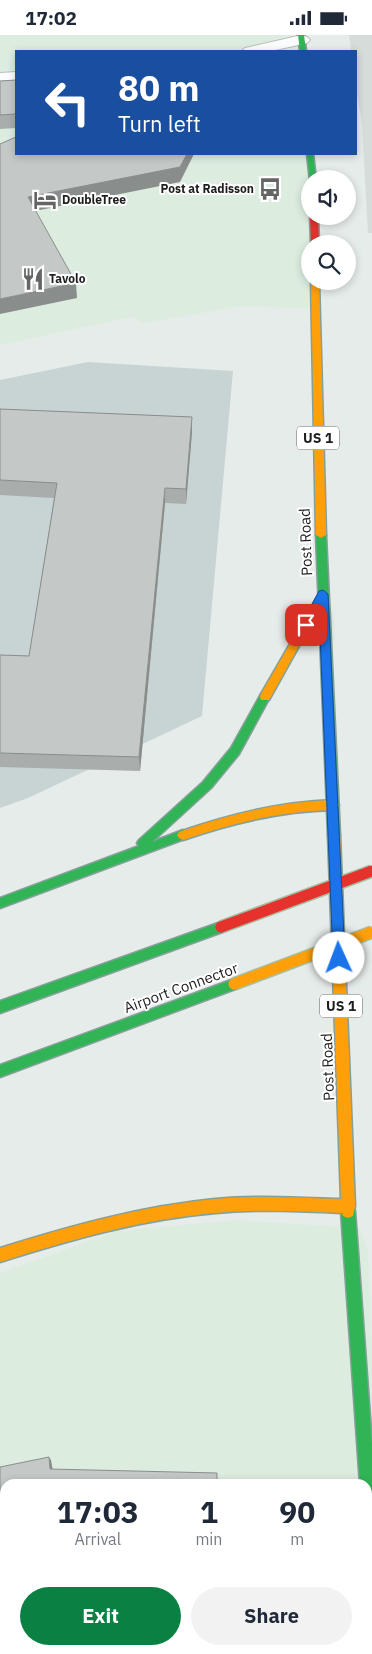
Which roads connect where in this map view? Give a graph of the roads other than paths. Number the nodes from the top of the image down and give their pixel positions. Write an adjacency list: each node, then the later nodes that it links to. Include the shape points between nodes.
1 (302, 42): 2 (street)
2 (256, 50)
3 (15, 77): 4 (street)
4 (0, 78)
5 (310, 155): 6 (main road)
6 (311, 170)
7 (315, 290): 8 (main road, Post Road / US 1)
8 (323, 594): 9 (main road, Post Road / US 1); 10 (main road, via 235,751 207,785)
9 (333, 805): 10 (main road, via 307,804 230,817); 16 (main road, Post Road / US 1)
10 (130, 854): 12 (main road)
11 (372, 871): 14 (main road, bridge)
12 (0, 903)
13 (372, 932): 15 (main road, Airport Connector, bridge)
14 (0, 1007)
15 (0, 1071)
16 (348, 1207): 17 (main road, via 244,1205 160,1213 112,1223); 18 (main road, Post Road / US 1)
17 (0, 1255)
18 (367, 1479)

